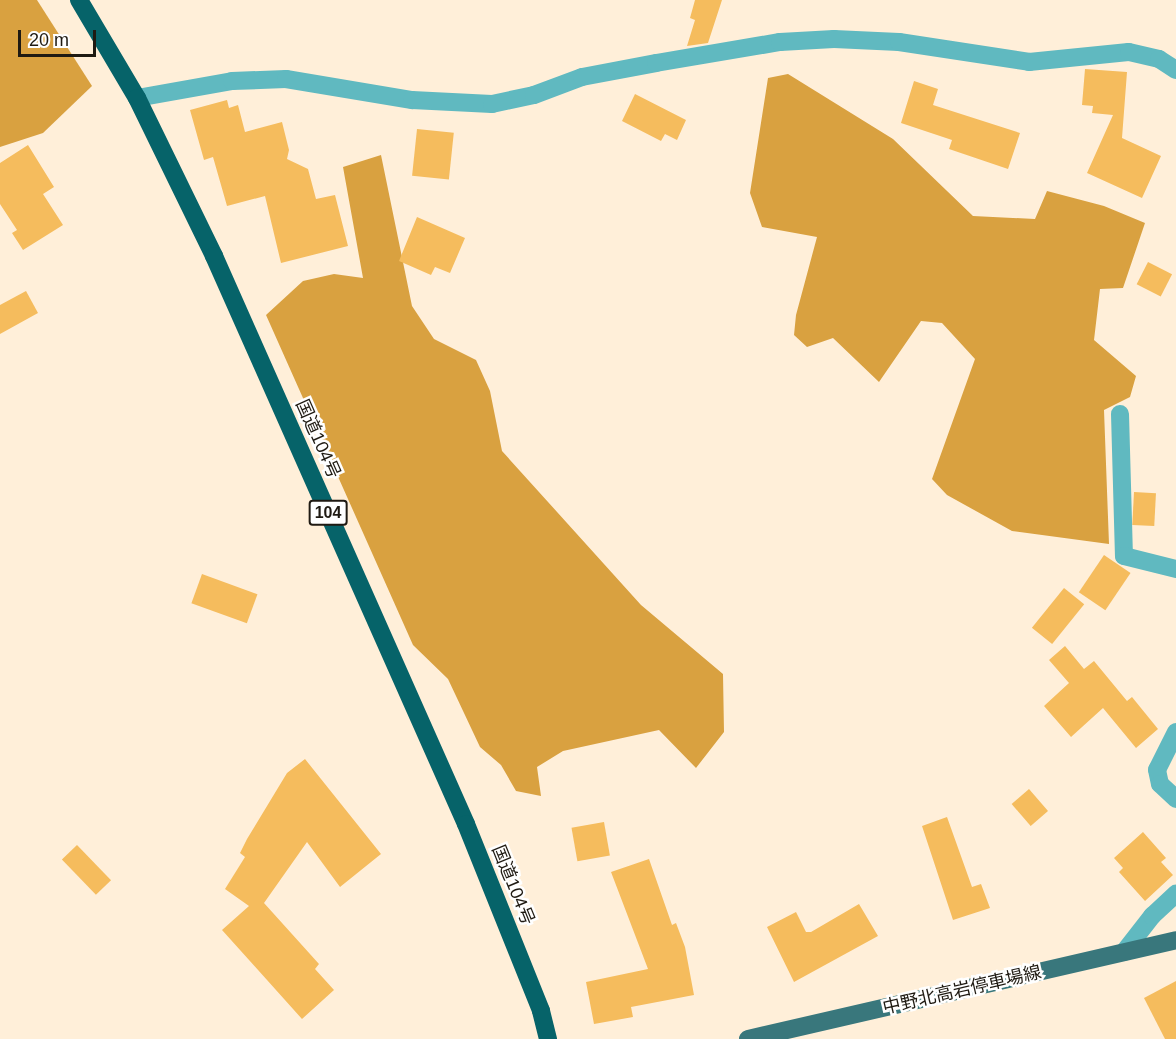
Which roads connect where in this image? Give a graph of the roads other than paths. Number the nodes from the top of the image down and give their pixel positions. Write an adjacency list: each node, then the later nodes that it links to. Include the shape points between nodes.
1 (79, 0): 3 (highway, 国道104号 / 104)
2 (1176, 70): 3 (street, via 1159,59 1129,52 1029,62 899,42 834,39 780,42 582,77 534,95 492,104 412,100 286,79 232,81)
3 (137, 98): 11 (highway, 国道104号 / 104, via 214,256 461,813 542,1011)
4 (1119, 414): 5 (street, via 1124,556)
5 (1176, 569)
6 (1176, 732): 7 (street, via 1157,770 1160,784)
7 (1176, 799)
8 (1176, 894): 10 (street, via 1152,916)
9 (1176, 940): 10 (main road, 中野北高岩停車場線)
10 (1124, 952): 12 (main road, 中野北高岩停車場線)
11 (548, 1039)
12 (748, 1039)

